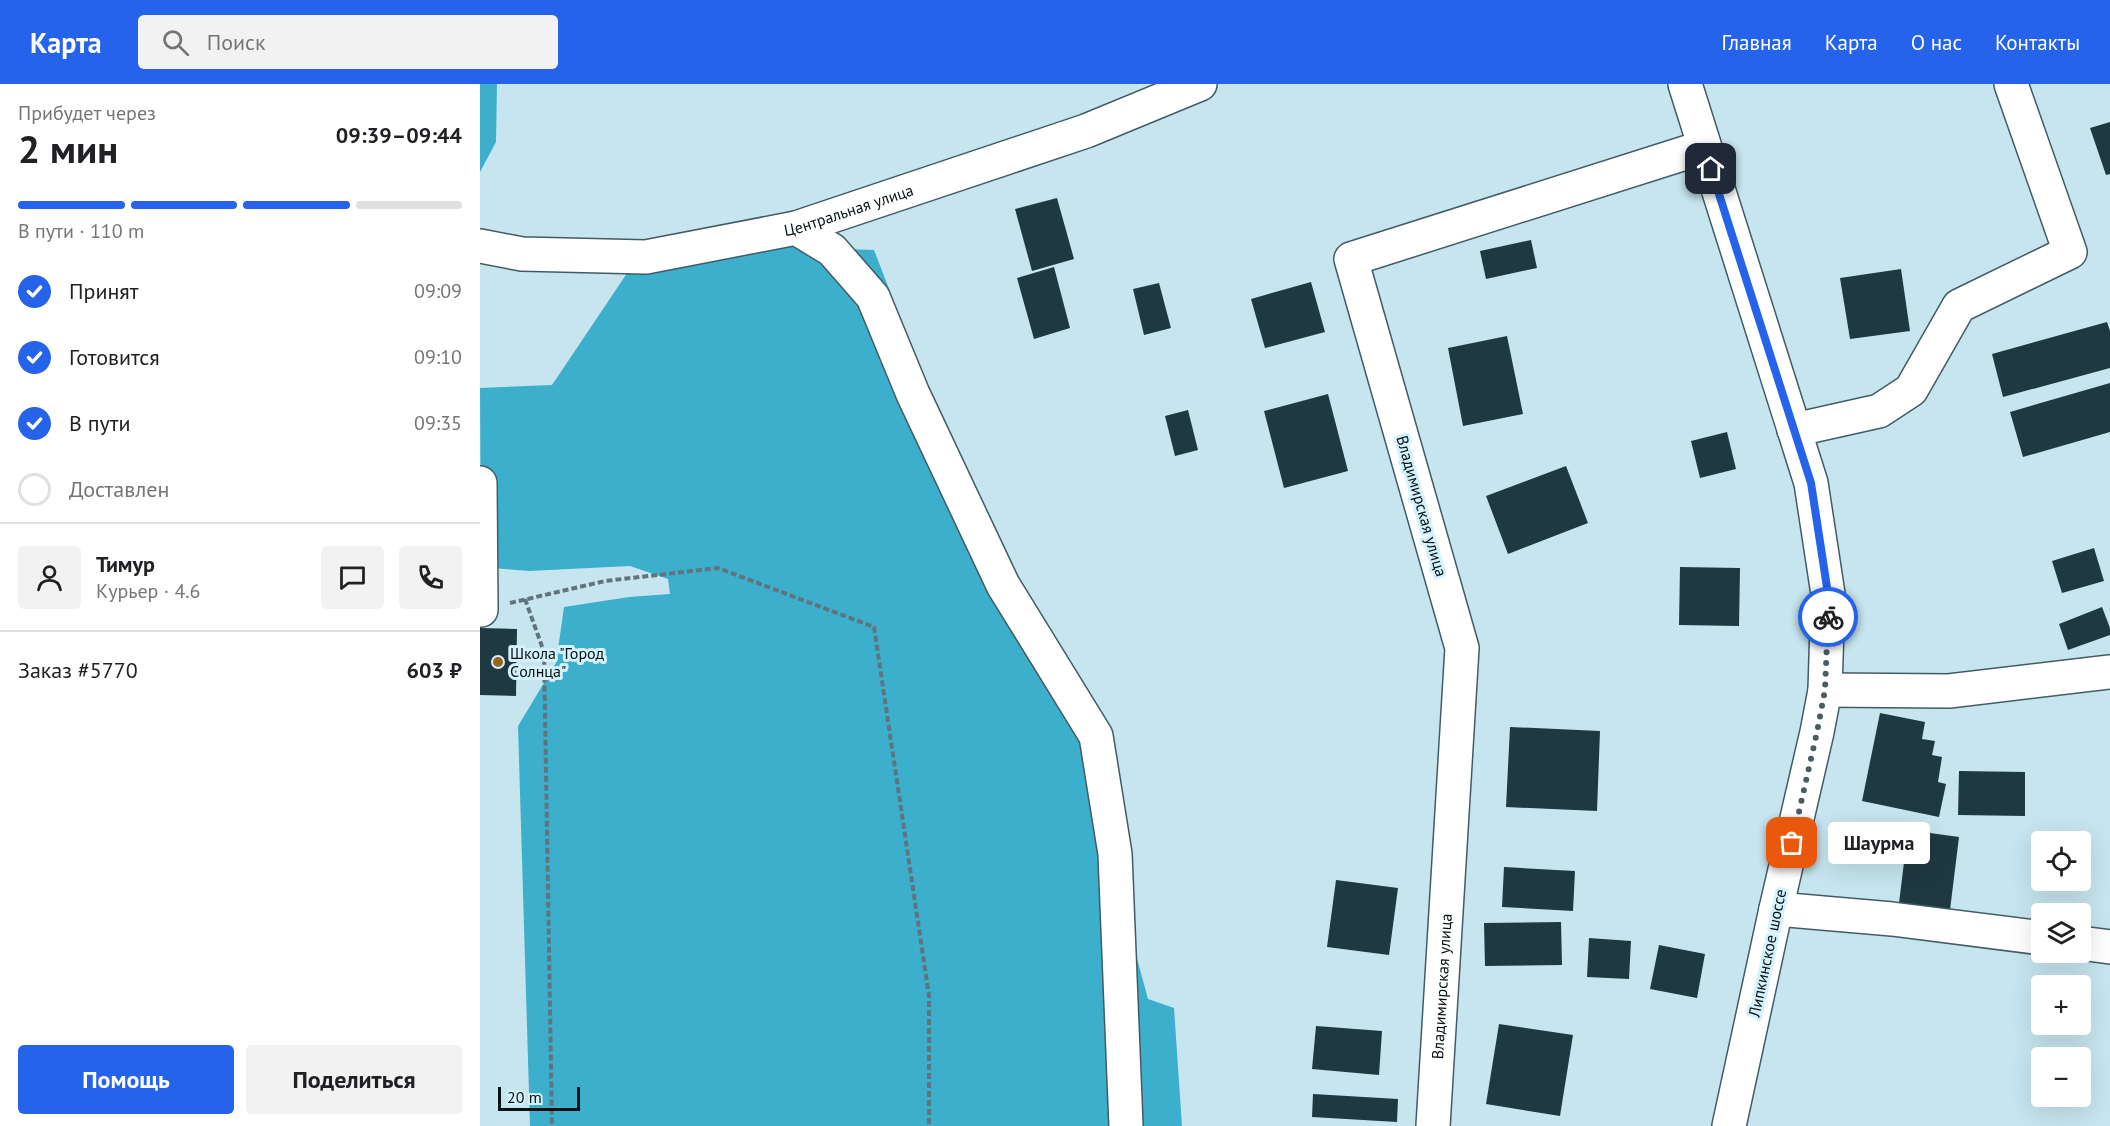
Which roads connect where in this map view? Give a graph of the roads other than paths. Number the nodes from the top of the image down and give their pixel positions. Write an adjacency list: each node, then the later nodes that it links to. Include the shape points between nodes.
1 (1685, 84): 4 (street, Липкинское шоссе)
2 (2011, 84): 7 (street, via 2070,252 1959,306 1911,390 1887,406)
3 (1183, 88): 5 (street, Центральная улица, via 1086,131)
4 (1704, 147): 7 (street, Липкинское шоссе); 17 (street, Владимирская улица, via 1352,259 1462,648)
5 (796, 228): 6 (street, Центральная улица, via 646,257 522,254); 16 (street, via 832,250 873,297 913,394 1003,585 1096,736 1114,854)
6 (480, 246)
7 (1794, 430): 11 (street, Липкинское шоссе, via 1811,483 1828,594)
8 (480, 483): 9 (street)
9 (481, 610)
10 (2110, 672): 11 (street, via 1949,691)
11 (1825, 690): 12 (street, Липкинское шоссе)
12 (1776, 909): 13 (street); 18 (street, Липкинское шоссе)
13 (2031, 937)
14 (2091, 944): 15 (street)
15 (2110, 947)
16 (1126, 1126)
17 (1433, 1126)
18 (1729, 1126)

